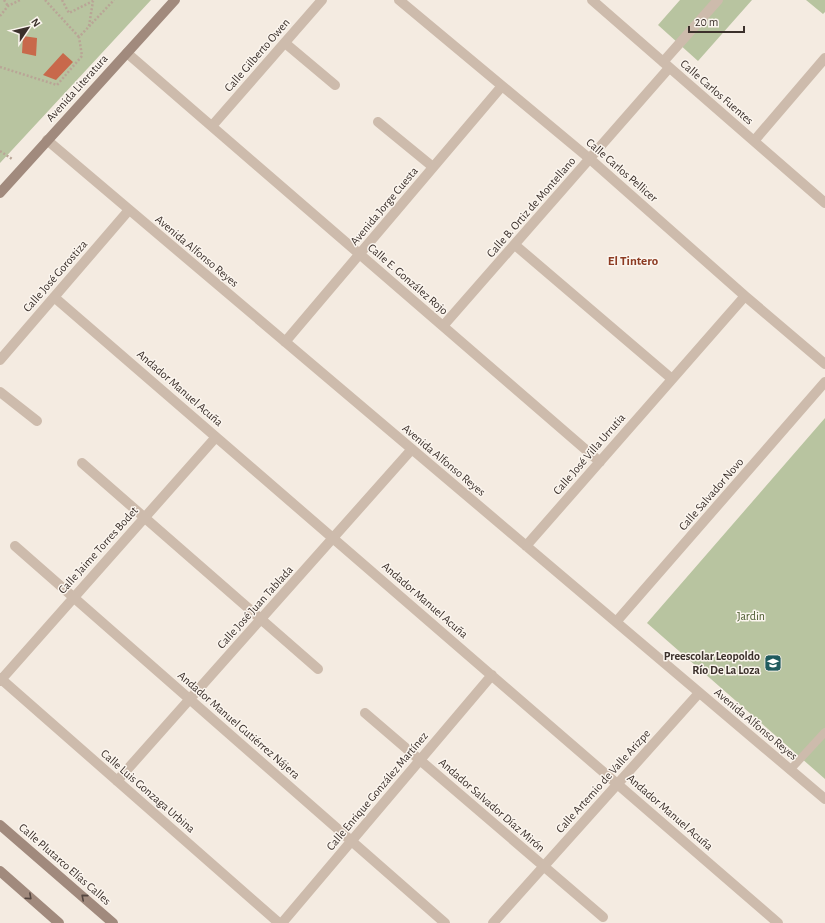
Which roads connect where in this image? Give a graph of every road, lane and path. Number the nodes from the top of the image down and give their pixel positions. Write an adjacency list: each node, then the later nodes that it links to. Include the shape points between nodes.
1 (4, 0): 12 (path)
2 (20, 0): 12 (path)
3 (45, 0): 15 (path)
4 (62, 0): 5 (path, via 69,13)
5 (94, 0): 14 (path)
6 (114, 0): 14 (path)
7 (175, 0): 17 (street, Avenida Literatura)
8 (322, 0): 16 (street, Calle Gilberto Owen)
9 (399, 0): 22 (street, Calle Carlos Pellicer)
10 (592, 0): 19 (street, Calle Carlos Fuentes)
11 (718, 0): 19 (street, Calle B. Ortiz de Montellano)
12 (8, 6): 13 (path)
13 (0, 16)
14 (89, 26): 15 (path)
15 (79, 36): 20 (path, via 82,56 57,85)
16 (284, 43): 21 (street); 24 (street, Calle Gilberto Owen)
17 (126, 52): 24 (street, Calle E. González Rojo); 25 (street, Avenida Literatura)
18 (825, 58): 26 (street)
19 (666, 65): 26 (street, Calle Carlos Fuentes); 27 (street, Calle B. Ortiz de Montellano)
20 (0, 67)
21 (335, 85)
22 (502, 86): 27 (street, Calle Carlos Pellicer); 28 (street, Avenida Jorge Cuesta)
23 (378, 122): 28 (street)
24 (212, 126): 33 (street, Calle E. González Rojo)
25 (47, 140): 29 (street, Avenida Literatura); 31 (street, Avenida Alfonso Reyes)
26 (754, 141): 30 (street, Calle Carlos Fuentes)
27 (590, 159): 32 (street, Calle B. Ortiz de Montellano); 34 (street, Calle Carlos Pellicer)
28 (433, 167): 33 (street, Avenida Jorge Cuesta)
29 (0, 193)
30 (825, 203)
31 (129, 210): 35 (street, Calle José Gorostiza); 37 (street, Avenida Alfonso Reyes)
32 (515, 245): 36 (street, Calle B. Ortiz de Montellano); 40 (street)
33 (360, 254): 36 (street, Calle E. González Rojo); 37 (street, Avenida Jorge Cuesta)
34 (745, 296): 39 (street, Calle Carlos Pellicer); 40 (street, Calle José Villa Urrutia)
35 (54, 297): 38 (street, Calle José Gorostiza); 44 (street, Andador Manuel Acuña)
36 (443, 326): 46 (street, Calle E. González Rojo)
37 (285, 342): 45 (street, Avenida Alfonso Reyes)
38 (0, 360)
39 (825, 364)
40 (672, 379): 46 (street, Calle José Villa Urrutia)
41 (825, 382): 54 (street, Calle Salvador Novo)
42 (0, 392): 43 (street)
43 (37, 421)
44 (216, 437): 48 (street, Calle Jaime Torres Bodet); 49 (street, Andador Manuel Acuña)
45 (412, 449): 49 (street, Calle José Juan Tablada); 51 (street, Avenida Alfonso Reyes)
46 (600, 462): 51 (street, Calle José Villa Urrutia)
47 (82, 463): 48 (street)
48 (145, 517): 52 (street, Calle Jaime Torres Bodet); 53 (street)
49 (333, 538): 53 (street, Calle José Juan Tablada); 56 (street, Andador Manuel Acuña)
50 (15, 546): 52 (street, Andador Manuel Gutiérrez Nájera)
51 (526, 546): 54 (street, Avenida Alfonso Reyes)
52 (74, 597): 57 (street, Calle Jaime Torres Bodet); 59 (street, Andador Manuel Gutiérrez Nájera)
53 (261, 619): 55 (street); 59 (street, Calle José Juan Tablada)
54 (616, 622): 58 (street, Avenida Alfonso Reyes)
55 (318, 669)
56 (492, 675): 62 (street, Calle Enrique González Martínez); 65 (street, Andador Manuel Acuña)
57 (0, 679): 64 (street, Calle Luis Gonzaga Urbina)
58 (699, 693): 63 (street, Avenida Alfonso Reyes); 65 (street, Calle Artemio de Valle Arizpe)
59 (190, 699): 64 (street, Calle José Juan Tablada); 68 (street, Andador Manuel Gutiérrez Nájera)
60 (365, 712): 62 (street, Andador Salvador Díaz Mirón)
61 (825, 732): 63 (lane)
62 (420, 760): 68 (street, Calle Enrique González Martínez); 69 (street, Andador Salvador Díaz Mirón)
63 (790, 770): 66 (street, Avenida Alfonso Reyes)
64 (117, 781): 74 (street, Calle Luis Gonzaga Urbina)
65 (618, 784): 69 (street, Calle Artemio de Valle Arizpe); 78 (street, Andador Manuel Acuña)
66 (825, 799)
67 (0, 825): 73 (street, Calle Plutarco Elías Calles, one-way to 67)
68 (352, 841): 75 (street, Calle Enrique González Martínez); 76 (street, Andador Manuel Gutiérrez Nájera)
69 (544, 866): 71 (street, Andador Salvador Díaz Mirón); 77 (street, Calle Artemio de Valle Arizpe)
70 (0, 871): 72 (street, one-way to 72)
71 (603, 917)
72 (58, 923)
73 (113, 923)
74 (279, 923)
75 (282, 923)
76 (445, 923)
77 (493, 923)
78 (778, 923)

